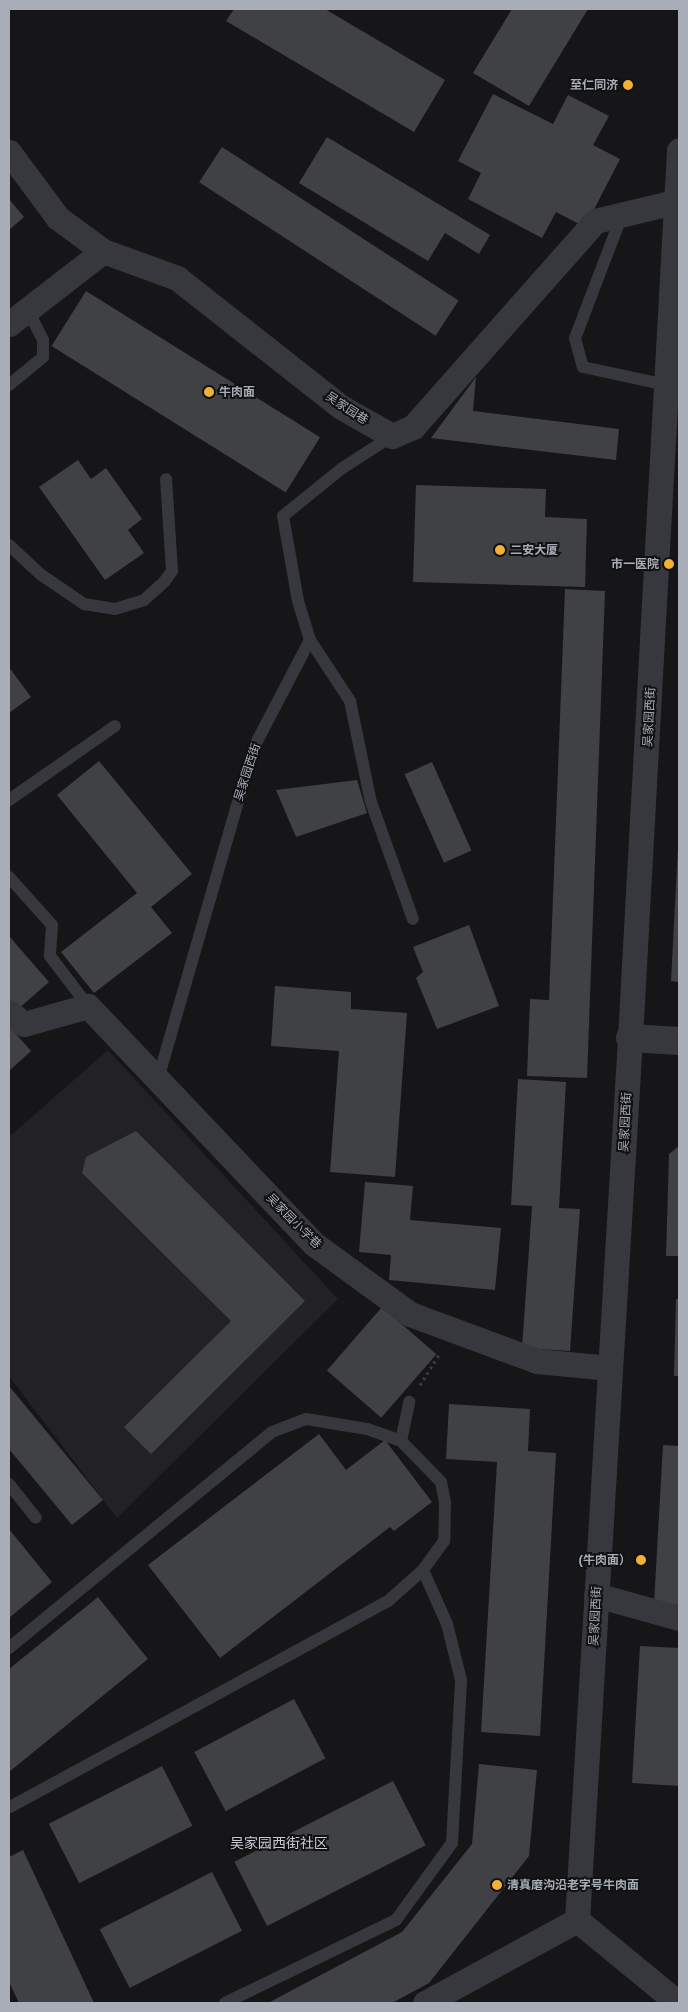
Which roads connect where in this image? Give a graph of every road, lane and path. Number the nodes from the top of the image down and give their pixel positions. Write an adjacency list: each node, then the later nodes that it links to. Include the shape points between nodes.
1 (679, 150): 3 (street, 吴家园西街)
2 (9, 152): 5 (street, 吴家园巷, via 58,218)
3 (674, 202): 4 (street); 8 (street, 吴家园西街)
4 (622, 215): 8 (lane, via 575,338 584,367); 9 (street, via 595,222 413,427)
5 (103, 251): 6 (street); 9 (street, 吴家园巷, via 177,278 341,407)
6 (18, 316): 7 (lane, via 43,340 43,357)
7 (9, 385)
8 (667, 385): 19 (street, 吴家园西街)
9 (392, 436): 12 (lane, via 341,469 283,516 298,601)
10 (166, 478): 11 (lane, via 172,571 144,600 115,609 84,604 40,574)
11 (9, 545)
12 (310, 640): 16 (lane, via 350,701 371,802); 21 (lane, 吴家园西街, via 254,747)
13 (115, 726): 14 (lane)
14 (9, 800)
15 (9, 877): 17 (lane, via 52,925 50,956)
16 (413, 919)
17 (88, 1006): 18 (street, via 24,1024); 21 (street, 吴家园小学巷)
18 (9, 1012)
19 (630, 1038): 20 (street); 23 (street, 吴家园西街)
20 (679, 1041)
21 (158, 1079): 22 (street, 吴家园小学巷, via 314,1244 410,1314)
22 (454, 1331): 23 (street, 吴家园小学巷, via 536,1361); 24 (path)
23 (610, 1368): 29 (street, 吴家园西街)
24 (409, 1402): 25 (lane)
25 (401, 1441): 28 (lane, via 441,1482 445,1502 444,1541); 31 (lane, via 367,1429 306,1419 272,1432)
26 (9, 1484): 27 (lane)
27 (36, 1518)
28 (423, 1570): 32 (lane, via 388,1601); 34 (lane, via 447,1624 461,1680 452,1843 396,1920)
29 (596, 1595): 30 (street); 33 (street, 吴家园西街)
30 (679, 1618)
31 (9, 1648)
32 (9, 1808)
33 (576, 1920): 35 (street); 36 (street)
34 (224, 2003)
35 (425, 2003)
36 (678, 2003)

